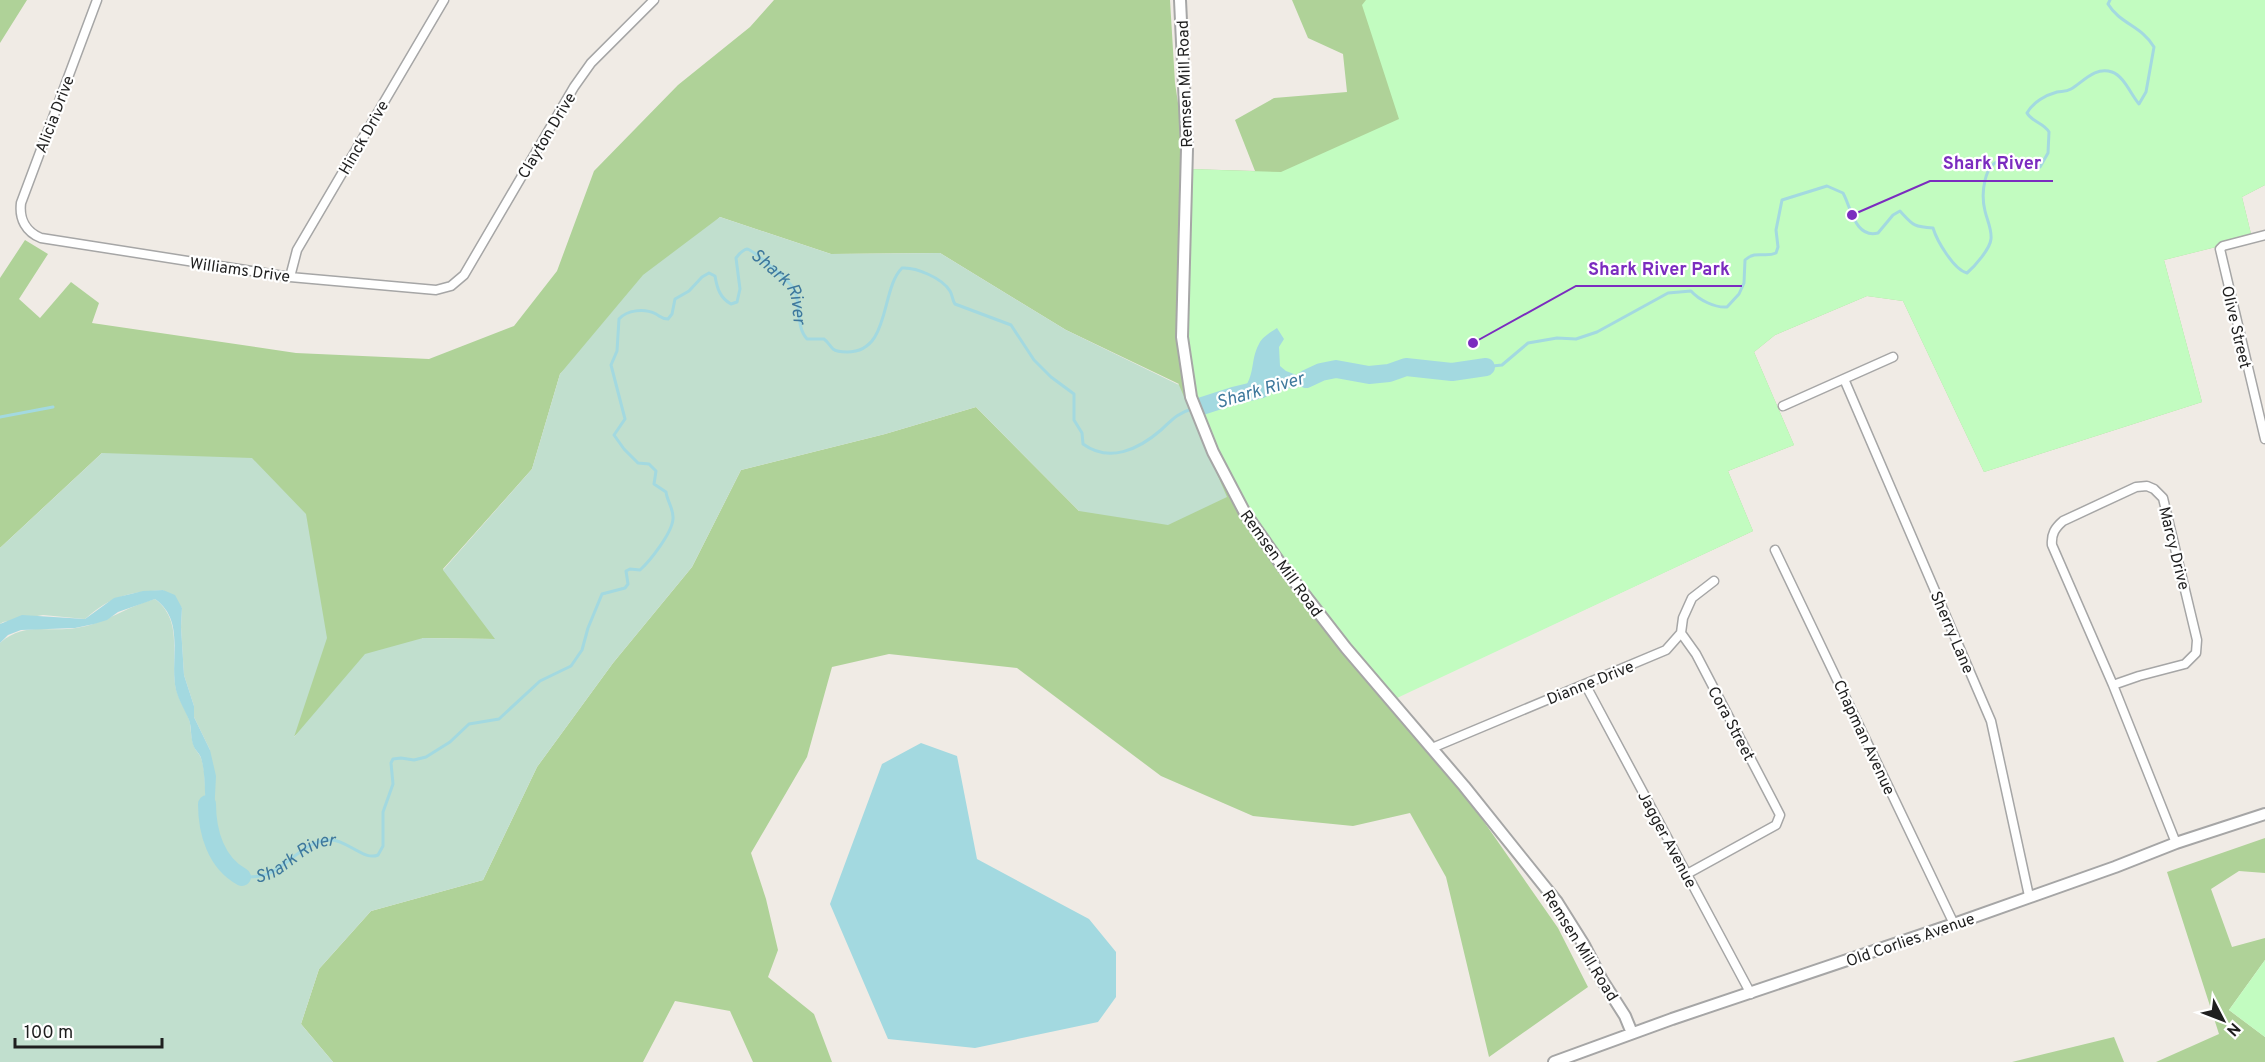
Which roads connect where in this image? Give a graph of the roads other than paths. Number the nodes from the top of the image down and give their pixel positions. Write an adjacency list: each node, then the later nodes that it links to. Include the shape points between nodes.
1 (97, 0): 5 (street, Alicia Drive, via 21,203 21,218)
2 (444, 0): 7 (street, Hinck Drive, via 297,250)
3 (654, 0): 8 (street, Clayton Drive, via 591,63 574,87 464,275)
4 (1180, 0): 18 (street, Remsen Mill Road, via 1186,140 1181,321 1184,360 1197,416 1228,483 1259,535 1346,648)
5 (27, 228): 7 (street, Williams Drive, via 41,238)
6 (2265, 235): 12 (street, Olive Street, via 2220,249)
7 (290, 277): 8 (street, Williams Drive, via 436,290)
8 (455, 284)
9 (1893, 357): 10 (street)
10 (1844, 379): 11 (street); 22 (street, Sherry Lane, via 1992,721)
11 (1783, 406)
12 (2265, 439)
13 (1775, 550): 23 (street, Chapman Avenue)
14 (1714, 581): 15 (street, via 1692,598)
15 (1681, 633): 16 (street, Dianne Drive, via 1655,656); 21 (street, Cora Street, via 1696,654 1780,815 1776,825)
16 (1585, 684): 18 (street, Dianne Drive); 21 (street, Jagger Avenue)
17 (2113, 685): 17 (street, Marcy Drive, via 2052,538 2063,521 2147,486 2163,498 2198,649 2185,664); 20 (street, Marcy Drive)
18 (1432, 748): 25 (street, Remsen Mill Road, via 1557,902)
19 (2265, 814): 20 (street, Old Corlies Avenue)
20 (2176, 843): 22 (street, Old Corlies Avenue)
21 (1687, 874): 24 (street, Jagger Avenue)
22 (2030, 896): 23 (street, Old Corlies Avenue)
23 (1954, 924): 24 (street, Old Corlies Avenue)
24 (1751, 994): 25 (street, Old Corlies Avenue)
25 (1632, 1033): 26 (street, Old Corlies Avenue)
26 (1554, 1062)

